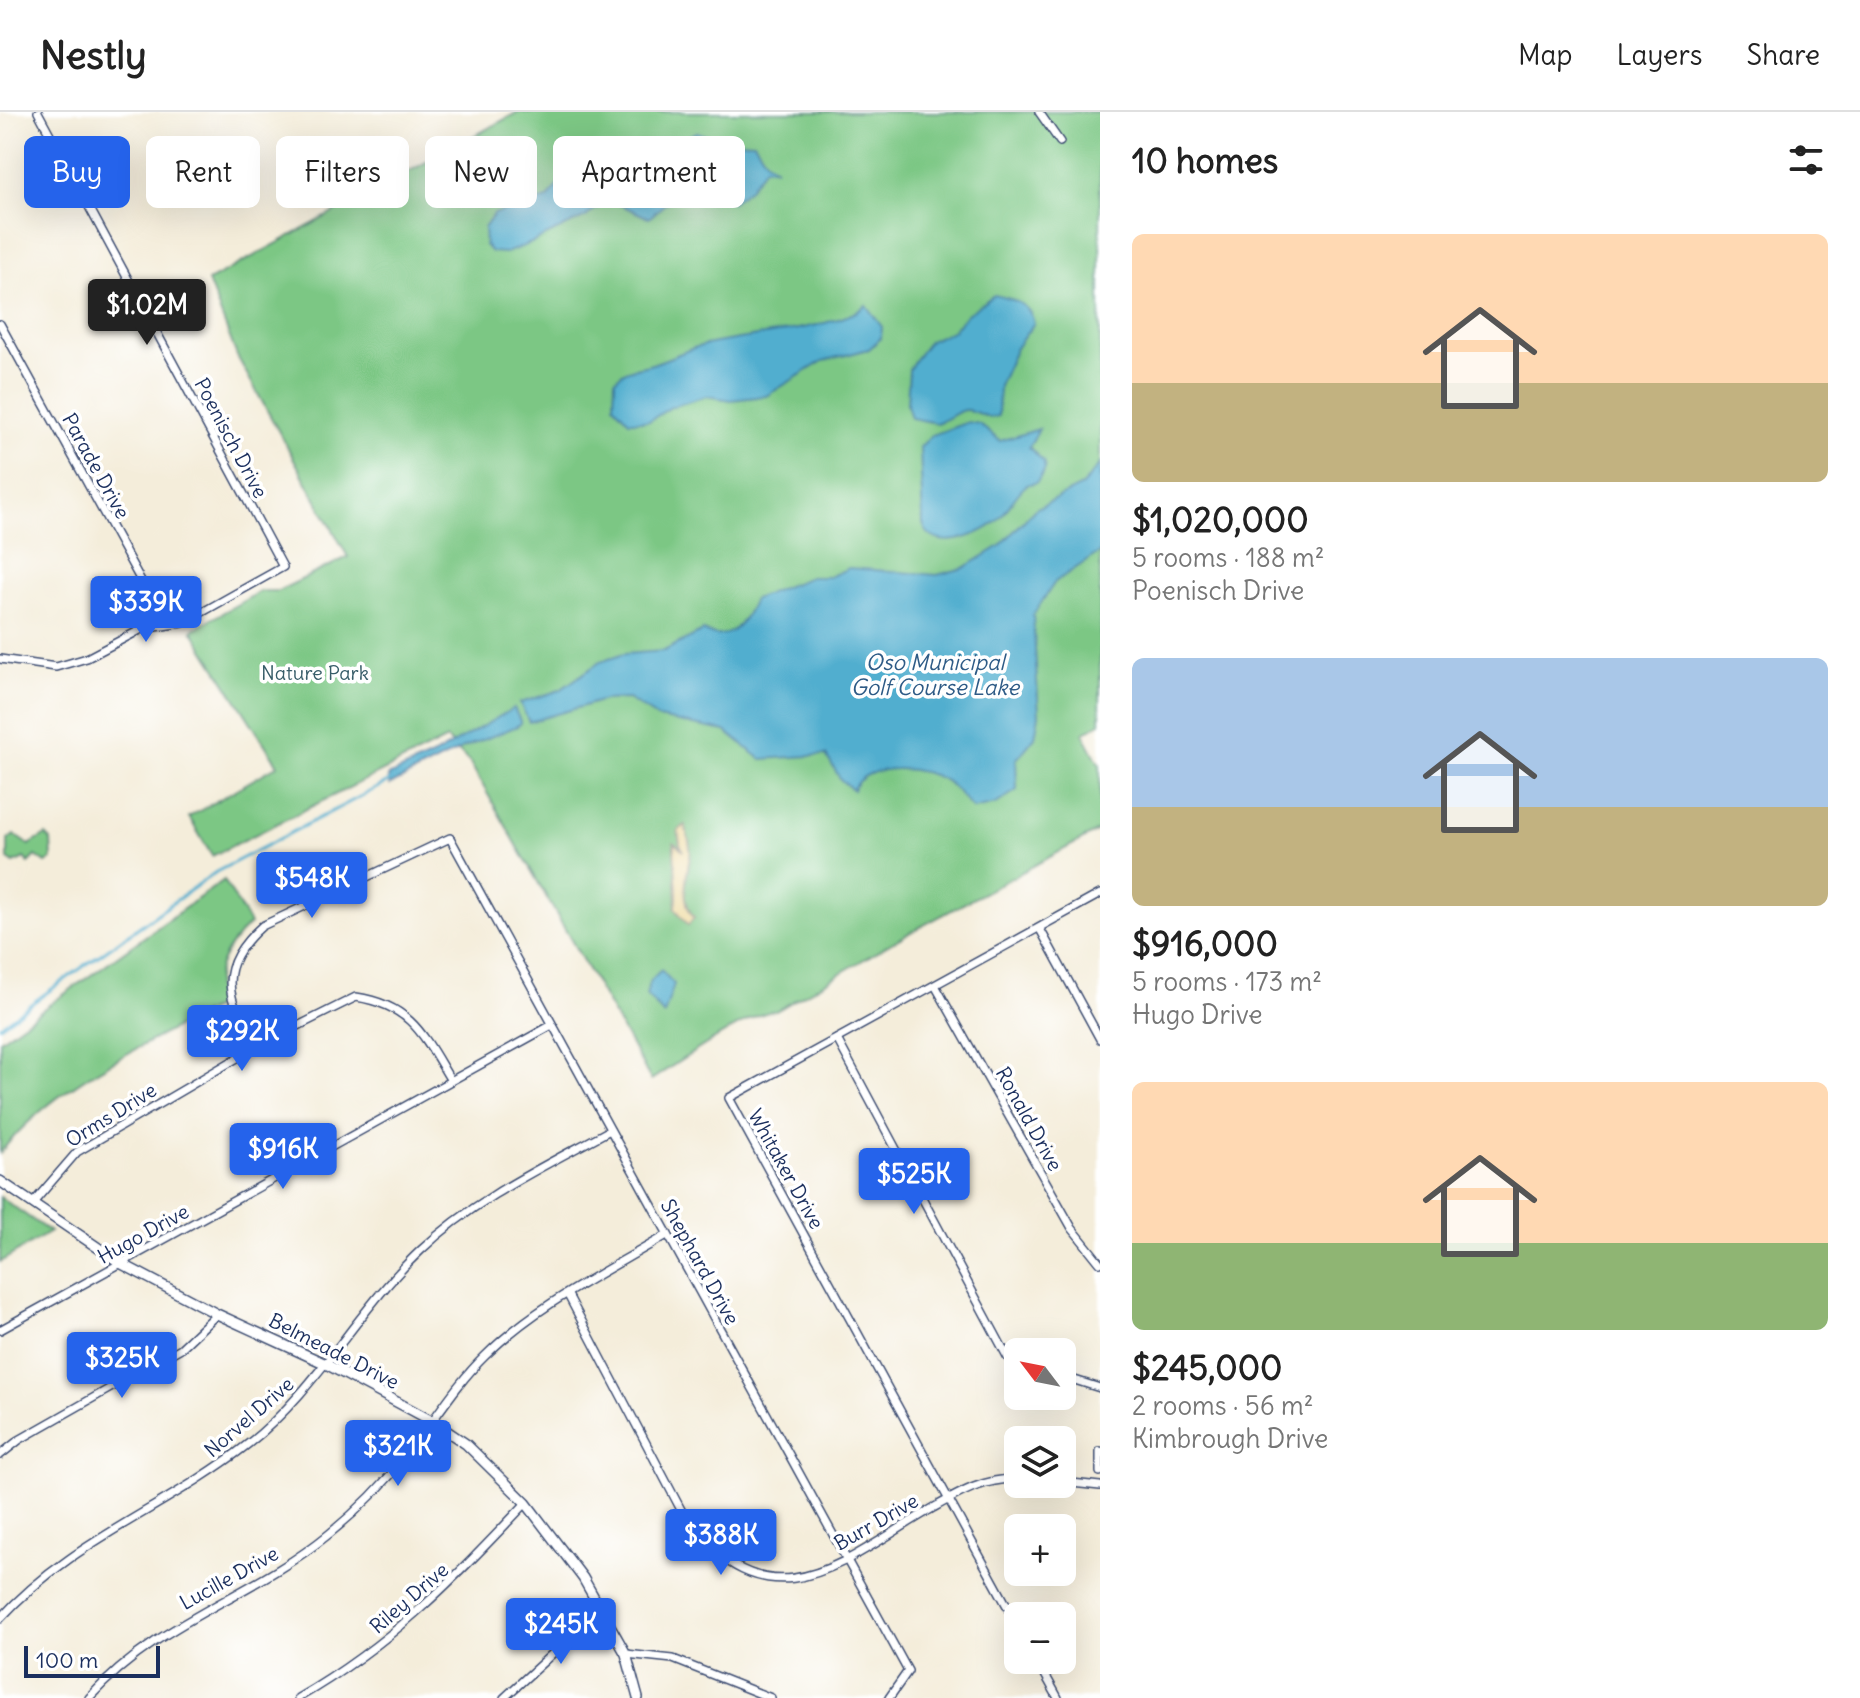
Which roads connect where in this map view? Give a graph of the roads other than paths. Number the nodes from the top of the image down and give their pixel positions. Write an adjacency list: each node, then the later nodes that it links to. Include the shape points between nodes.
1 (38, 112): 5 (street, Poenisch Drive, via 283,567 183,623)
2 (1039, 112): 3 (street)
3 (1060, 142)
4 (0, 324): 5 (street, Parade Drive)
5 (161, 625): 6 (street, via 56,667)
6 (0, 659)
7 (1100, 894): 8 (street, Whitaker Drive)
8 (1040, 929): 9 (street, Whitaker Drive); 12 (street)
9 (936, 987): 11 (street, Whitaker Drive); 19 (street, Ronald Drive, via 1072,1228)
10 (552, 1025): 13 (street, Shephard Drive, via 450,838 262,926 243,943 229,984 234,1011); 14 (street, Hugo Drive); 15 (street, Shephard Drive)
11 (837, 1039): 24 (street); 35 (street, Whitaker Drive, via 729,1098)
12 (1100, 1039)
13 (256, 1047): 14 (street, Orms Drive, via 356,997 395,1008 413,1021); 17 (street, Orms Drive, via 77,1152)
14 (450, 1079): 20 (street, Hugo Drive)
15 (610, 1130): 18 (street, Shephard Drive); 25 (street, Norvel Drive, via 453,1221 357,1318)
16 (0, 1181): 17 (street, Belmeade Drive)
17 (33, 1203): 20 (street, Belmeade Drive)
18 (667, 1235): 21 (street, Lucille Drive); 37 (street, Shephard Drive)
19 (1100, 1263)
20 (122, 1264): 22 (street, Belmeade Drive); 23 (street, Hugo Drive)
21 (568, 1295): 28 (street, Lucille Drive, via 517,1325 457,1385); 37 (street, Burr Drive, via 689,1525 710,1549 740,1571 771,1580 801,1579)
22 (217, 1314): 25 (street, Belmeade Drive); 30 (street, via 181,1348)
23 (0, 1330)
24 (1004, 1351)
25 (326, 1364): 28 (street, Belmeade Drive); 40 (street, Norvel Drive, via 303,1395 248,1444 91,1541 40,1579)
26 (1076, 1380): 27 (street)
27 (1100, 1388)
28 (432, 1421): 36 (street, Belmeade Drive, via 487,1462); 43 (street, Lucille Drive, via 405,1458 330,1534 276,1573 183,1621)
29 (1100, 1451): 31 (street)
30 (0, 1455)
31 (1100, 1472)
32 (1004, 1481): 35 (street, Burr Drive, via 979,1484)
33 (1076, 1483): 34 (street)
34 (1100, 1486)
35 (948, 1500): 37 (street, Burr Drive); 38 (street, Whitaker Drive)
36 (526, 1503): 39 (street, Belmeade Drive, via 583,1578); 44 (street, Riley Drive, via 414,1616)
37 (846, 1558): 48 (street, Shephard Drive, via 908,1671)
38 (1005, 1602)
39 (603, 1615): 41 (street, Belmeade Drive); 45 (street)
40 (0, 1619)
41 (626, 1654): 46 (street, Belmeade Drive); 47 (street, via 673,1659)
42 (1045, 1674): 49 (street)
43 (89, 1698)
44 (298, 1698)
45 (504, 1698)
46 (638, 1698)
47 (771, 1698)
48 (889, 1698)
49 (1058, 1698)

